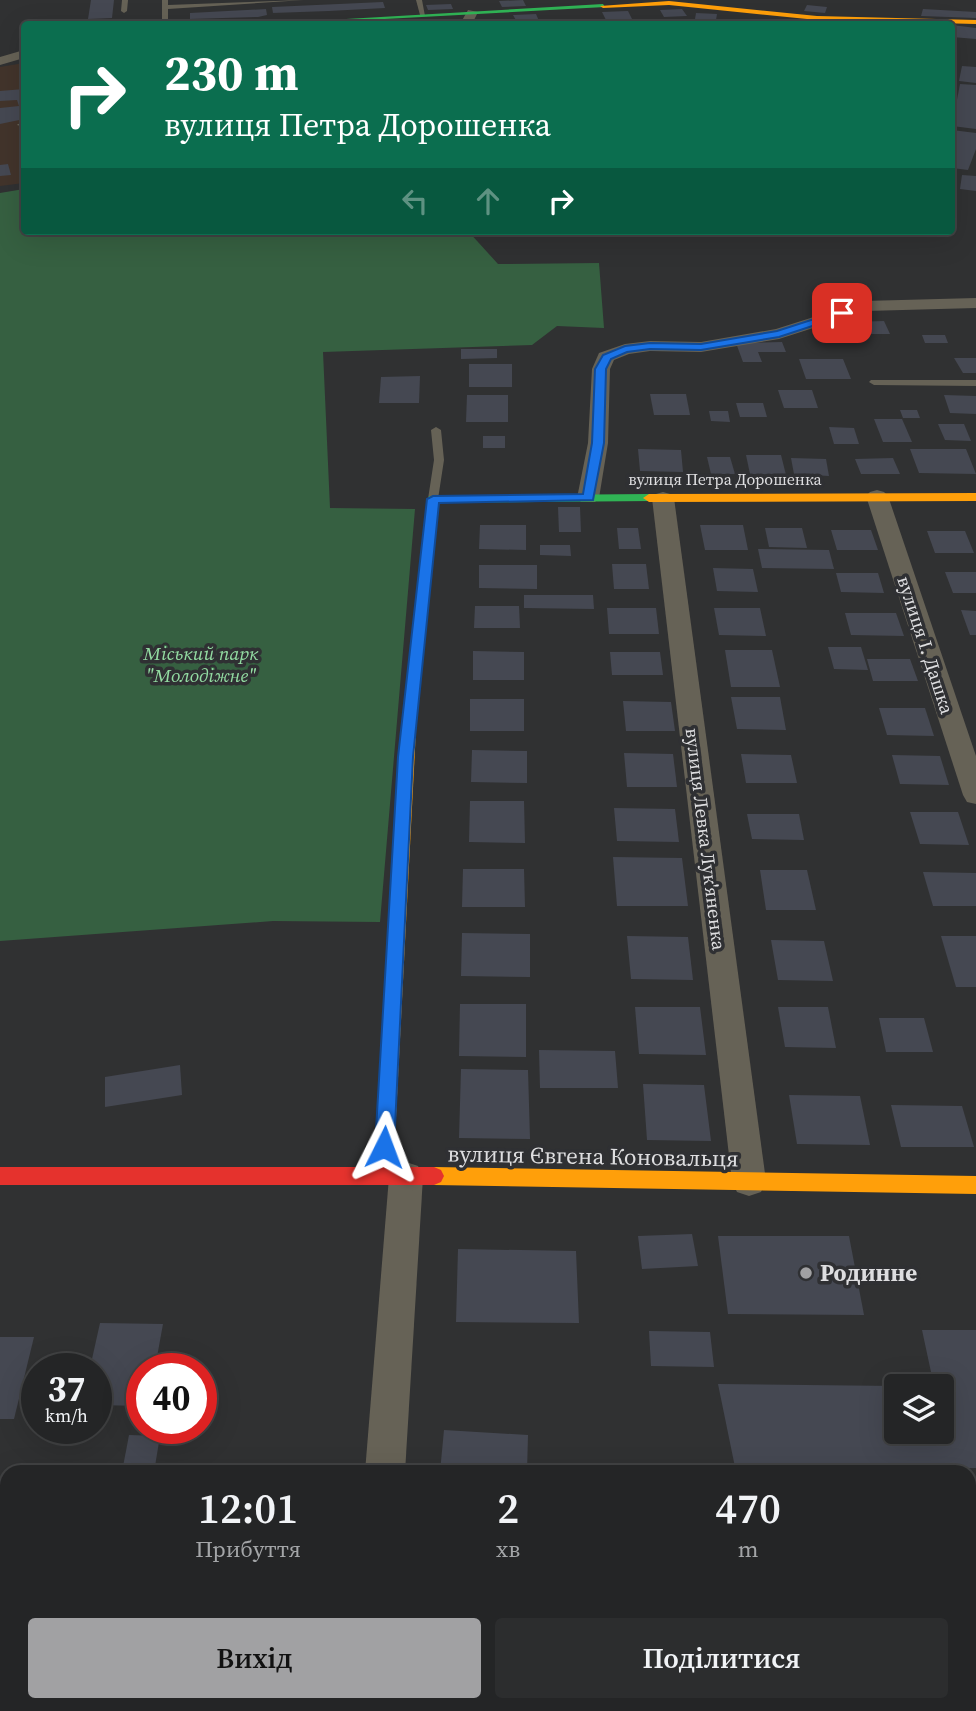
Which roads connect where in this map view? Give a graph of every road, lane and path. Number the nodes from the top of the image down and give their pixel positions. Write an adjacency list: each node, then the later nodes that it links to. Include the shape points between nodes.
1 (125, 0): 5 (lane)
2 (301, 0): 3 (lane)
3 (165, 3): 7 (lane)
4 (421, 8): 6 (street); 8 (street)
5 (124, 11)
6 (469, 18): 9 (street, via 669,3)
7 (165, 21)
8 (293, 21)
9 (791, 21)
10 (955, 22): 11 (street)
11 (976, 22)
12 (21, 55): 13 (street)
13 (0, 61)
14 (976, 303): 20 (street, via 863,306 779,334 701,347 638,347 606,357)
15 (874, 382): 16 (lane)
16 (976, 383)
17 (436, 430): 22 (lane, via 439,460)
18 (877, 496): 19 (street, вулиця Петра Дорошенка); 21 (street, вулиця Петра Дорошенка); 23 (street, вулиця І. Дашка)
19 (976, 496)
20 (588, 498): 21 (street, вулиця Петра Дорошенка); 22 (street, вулиця Петра Дорошенка)
21 (663, 498): 26 (street, вулиця Левка Лук'яненка)
22 (433, 499): 25 (street, via 406,757)
23 (976, 795)
24 (0, 1176): 25 (street, вулиця Євгена Коновальця)
25 (394, 1176): 26 (street, вулиця Євгена Коновальця); 28 (street)
26 (749, 1181): 27 (street, вулиця Євгена Коновальця)
27 (976, 1185)
28 (386, 1465)

